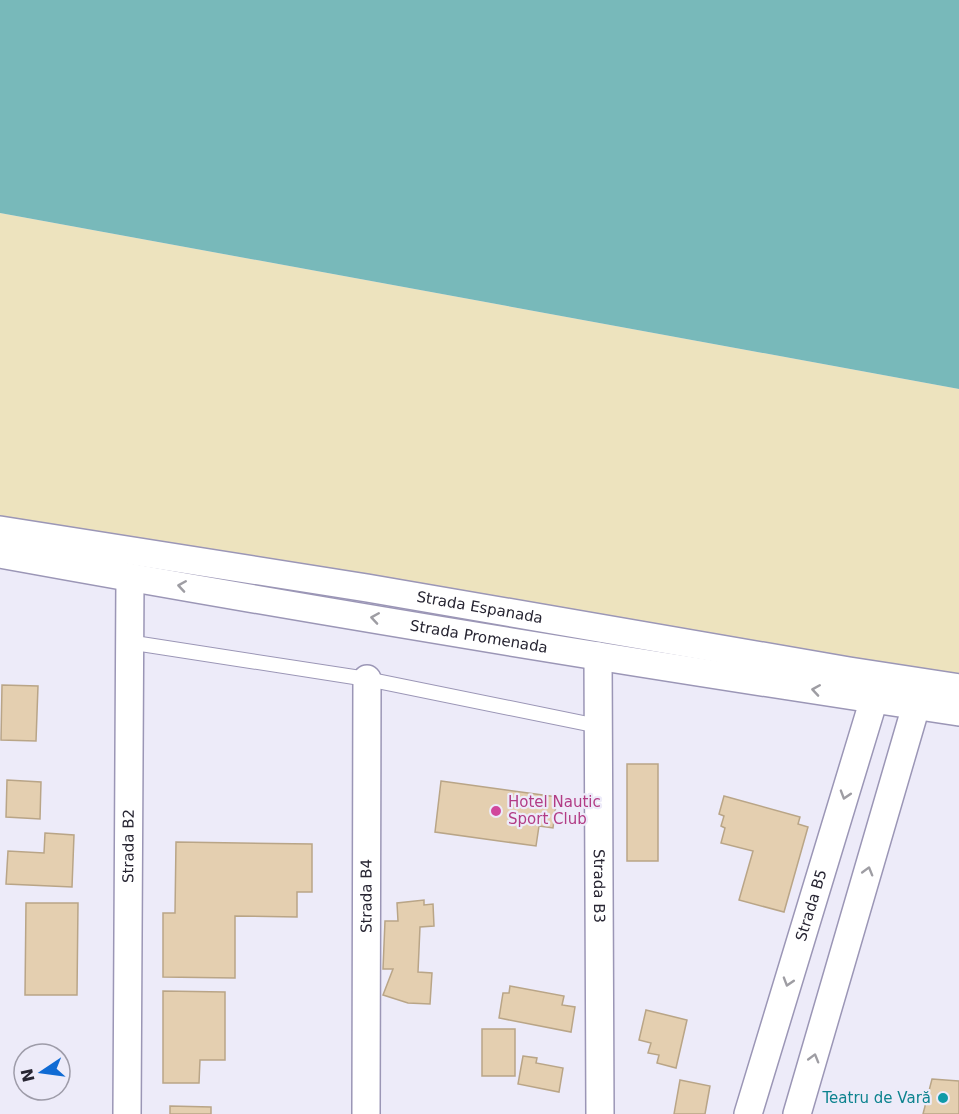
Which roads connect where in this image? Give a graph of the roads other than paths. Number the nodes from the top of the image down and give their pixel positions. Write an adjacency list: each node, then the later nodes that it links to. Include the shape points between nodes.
1 (0, 530): 7 (street, Strada Espanada)
2 (0, 554): 3 (street, Strada Promenada)
3 (130, 578): 4 (street, Strada B2); 5 (street, Strada Promenada, one-way to 3)
4 (128, 642): 6 (lane); 14 (street, Strada B2)
5 (598, 656): 8 (street, Strada Promenada, one-way to 5); 11 (street, Strada B3)
6 (367, 679): 11 (lane); 15 (street, Strada B4)
7 (959, 688)
8 (874, 699): 9 (street, Strada Promenada); 12 (street, Strada B5)
9 (916, 706): 10 (street, Strada Promenada); 13 (street)
10 (959, 712)
11 (598, 726): 16 (street, Strada B3)
12 (858, 753): 13 (street); 17 (street, Strada B5, one-way to 17)
13 (900, 763): 18 (street, one-way to 13)
14 (127, 1114)
15 (366, 1114)
16 (600, 1114)
17 (748, 1114)
18 (797, 1114)

